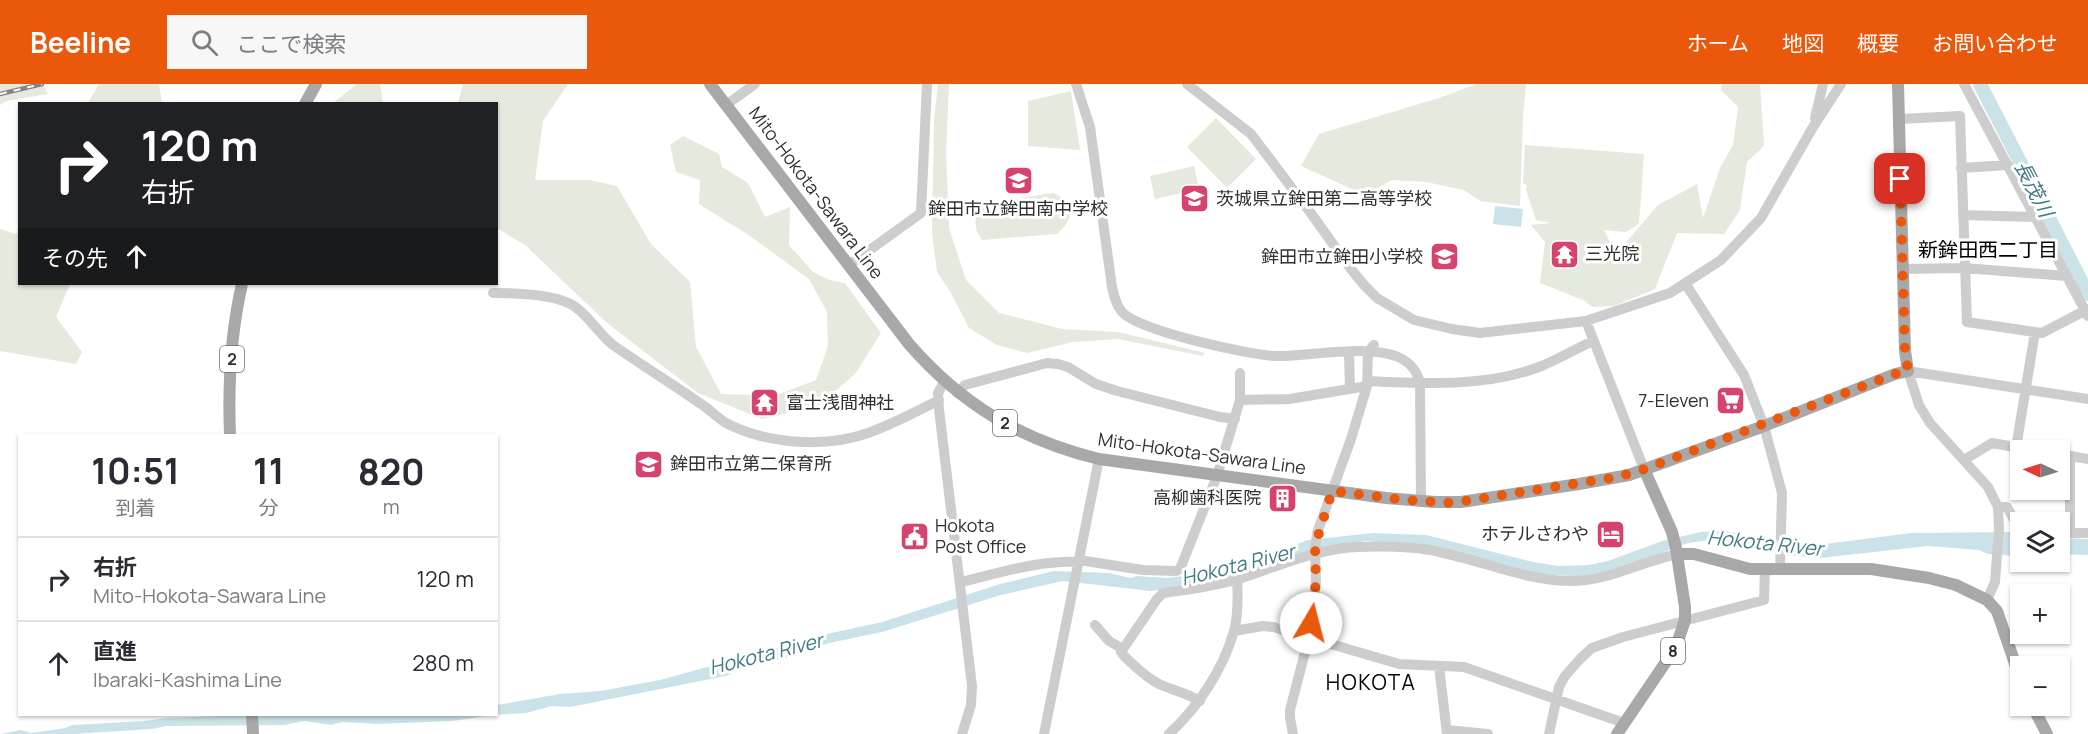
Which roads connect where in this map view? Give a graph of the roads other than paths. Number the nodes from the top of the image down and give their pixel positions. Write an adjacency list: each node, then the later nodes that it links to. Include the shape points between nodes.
1 (316, 84): 11 (main road)
2 (710, 84): 12 (main road, Mito-Hokota-Sawara Line / 2)
3 (754, 84): 12 (street)
4 (927, 84): 19 (street, via 921,213)
5 (1076, 84): 31 (street, via 1090,127 1112,287 1123,313 1166,332 1251,354)
6 (1187, 84): 27 (street, via 1251,134 1364,285 1410,323 1480,333)
7 (1823, 84): 14 (street)
8 (1841, 84): 14 (street)
9 (1898, 84): 13 (main road)
10 (1964, 84): 15 (street)
11 (306, 102)
12 (726, 105): 19 (main road, Mito-Hokota-Sawara Line / 2)
13 (1899, 119): 16 (street, via 1960,116); 21 (main road)
14 (1813, 127): 23 (street, via 1761,218 1721,260)
15 (2008, 165): 16 (street); 18 (street)
16 (1961, 168): 17 (street)
17 (1963, 215): 18 (street); 20 (street)
18 (2035, 217): 22 (street)
19 (849, 266): 34 (main road, Mito-Hokota-Sawara Line / 2, via 897,330)
20 (1964, 267): 21 (street); 22 (street); 28 (street, via 1967,322)
21 (1903, 269): 32 (main road)
22 (2067, 276): 26 (street)
23 (1685, 283): 27 (street, via 1652,300); 44 (street, via 1744,375)
24 (242, 285): 45 (main road, 2, via 233,336)
25 (493, 293): 41 (street, via 537,296 574,306 605,339 726,424 773,439 826,441 866,434)
26 (2087, 312): 28 (street, via 2042,333)
27 (1586, 321): 29 (street)
28 (2035, 332): 38 (street)
29 (1593, 341): 36 (street, via 1539,367 1514,374); 52 (street)
30 (1371, 349): 31 (street); 35 (street); 36 (street, via 1405,361)
31 (1349, 352): 37 (street)
32 (1908, 371): 38 (street); 44 (main road, Mito-Hokota-Sawara Line); 51 (street, via 1924,414)
33 (1240, 373): 42 (street)
34 (944, 382): 39 (main road, Mito-Hokota-Sawara Line / 2); 41 (street)
35 (1368, 383): 36 (street); 37 (street); 54 (street)
36 (1420, 383): 55 (street)
37 (1350, 389): 42 (street, via 1290,399)
38 (2026, 389): 40 (street); 46 (street)
39 (957, 393): 43 (street, via 965,385 1047,363 1068,367 1117,391); 49 (main road, Mito-Hokota-Sawara Line / 2, via 1030,436)
40 (2088, 399)
41 (939, 400): 67 (street)
42 (1240, 400): 43 (street)
43 (1235, 419): 53 (street)
44 (1764, 426): 52 (main road, Mito-Hokota-Sawara Line); 64 (street, via 1781,483)
45 (230, 434)
46 (2017, 440)
47 (2010, 446): 51 (street, via 1989,444)
48 (2070, 456): 50 (street)
49 (1099, 459): 53 (main road, Mito-Hokota-Sawara Line / 2); 62 (street)
50 (2088, 459)
51 (1964, 460): 56 (street, via 1988,487)
52 (1644, 470): 55 (main road, Mito-Hokota-Sawara Line / 2, via 1493,498); 60 (main road)
53 (1217, 476): 54 (main road, Mito-Hokota-Sawara Line / 2); 65 (street)
54 (1332, 491): 55 (main road, Mito-Hokota-Sawara Line / 2); 61 (street, via 1317,533)
55 (1421, 502)
56 (1998, 507): 57 (street, via 2007,507); 69 (street, via 1997,557 1993,588)
57 (2010, 512)
58 (2070, 533): 59 (street)
59 (2088, 533)
60 (1677, 551): 61 (street, via 1598,580 1573,581 1538,578 1422,549 1356,547); 63 (main road, via 1741,568); 70 (main road, 8)
61 (1315, 553): 66 (street); 73 (street, via 1316,582)
62 (1079, 563): 65 (street); 67 (street, via 1034,565); 85 (street)
63 (1765, 570): 64 (main road); 70 (street, via 1764,600)
64 (1780, 570): 69 (main road, via 1892,571 1949,583)
65 (1177, 572): 68 (street)
66 (1237, 579): 68 (street); 72 (street)
67 (961, 584): 84 (street, via 972,686)
68 (1178, 590): 74 (street, via 1163,593 1157,599)
69 (1987, 600): 75 (main road, via 2000,616)
70 (1685, 620): 77 (street, via 1592,648 1565,676); 81 (main road, 8, via 1676,647)
71 (1095, 625): 74 (street)
72 (1234, 631): 73 (street, via 1263,626); 78 (street)
73 (1309, 637): 76 (street, via 1399,664); 87 (street, via 1290,710)
74 (1123, 650): 78 (street, via 1124,656 1148,677)
75 (2013, 656)
76 (1439, 666): 77 (street, via 1464,667); 82 (street)
77 (1556, 699): 81 (street); 89 (street)
78 (1200, 700): 86 (street)
79 (252, 716): 83 (main road)
80 (2038, 716): 90 (main road)
81 (1621, 730)
82 (1447, 732): 88 (street)
83 (253, 733)
84 (962, 734)
85 (1044, 734)
86 (1169, 734)
87 (1293, 734)
88 (1488, 734)
89 (1549, 734)
90 (2047, 734)

